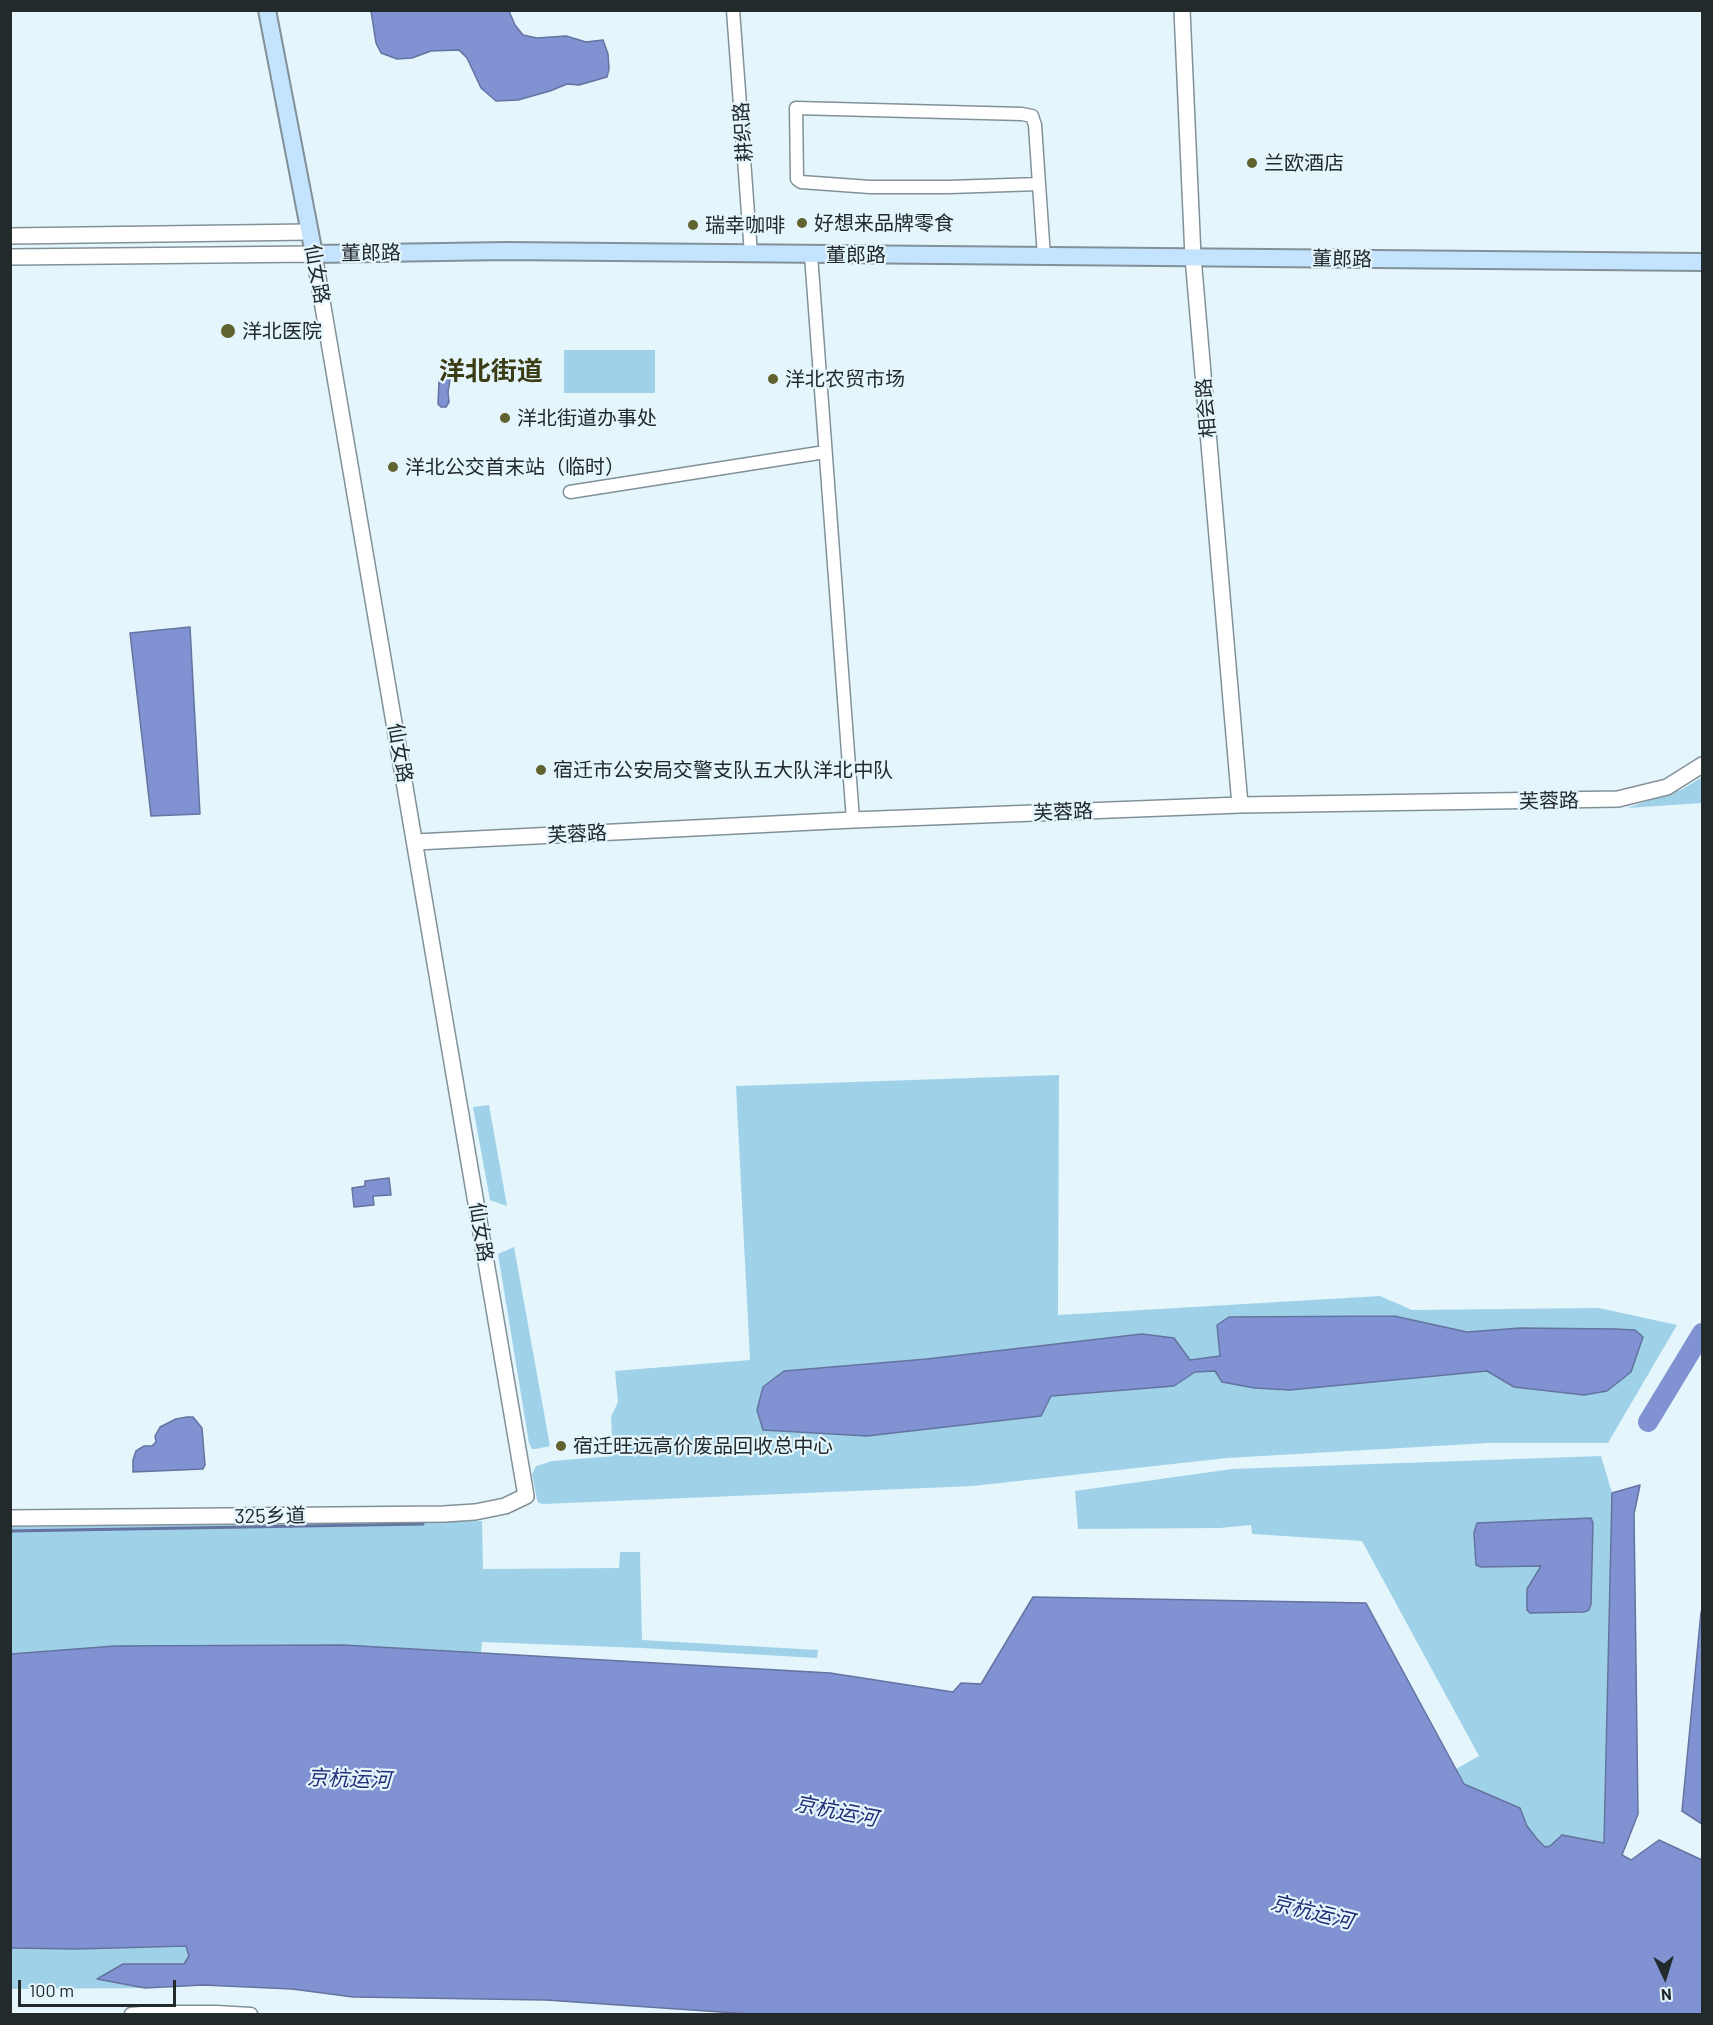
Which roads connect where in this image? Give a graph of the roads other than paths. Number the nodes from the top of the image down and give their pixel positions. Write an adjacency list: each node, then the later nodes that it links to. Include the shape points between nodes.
1 (267, 10): 5 (main road, 仙女路)
2 (734, 10): 8 (street, 耕织路)
3 (1182, 10): 12 (street, 相会路)
4 (1039, 184): 4 (street, via 1035,120 1029,114 796,108 797,179 801,182 950,188); 10 (street)
5 (310, 232): 6 (street); 7 (main road, 仙女路)
6 (10, 236)
7 (314, 254): 8 (main road, 董郎路); 11 (street, 董郎路); 19 (street, 仙女路)
8 (751, 254): 9 (main road, 董郎路)
9 (811, 255): 10 (main road, 董郎路); 14 (street)
10 (1044, 256): 12 (main road, 董郎路)
11 (10, 257)
12 (1193, 257): 13 (main road, 董郎路); 17 (street, 相会路)
13 (1702, 262)
14 (825, 452): 15 (street); 18 (street)
15 (570, 492)
16 (1702, 765): 17 (street, 芙蓉路, via 1667,787 1618,799)
17 (1240, 804): 18 (street, 芙蓉路)
18 (853, 820): 19 (street, 芙蓉路)
19 (416, 842): 20 (street, 仙女路)
20 (526, 1496): 21 (street, 325乡道, via 505,1506 444,1514)
21 (10, 1518)
22 (131, 2014): 23 (street)
23 (251, 2014)

